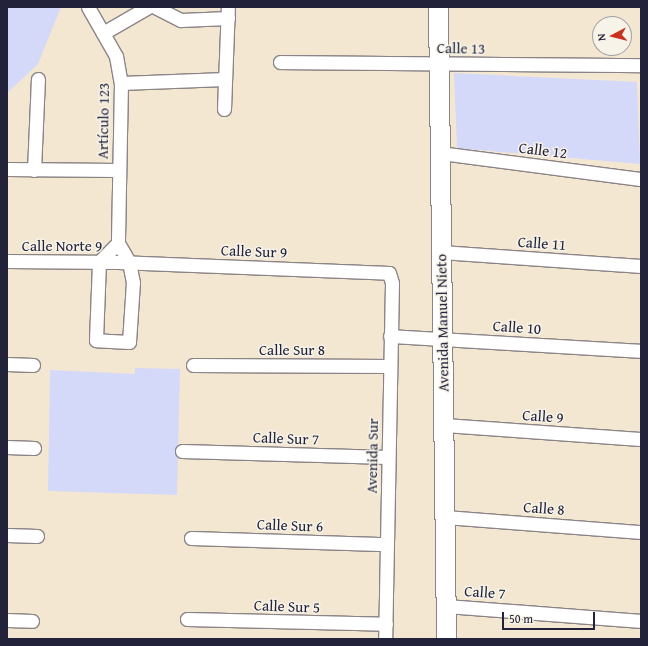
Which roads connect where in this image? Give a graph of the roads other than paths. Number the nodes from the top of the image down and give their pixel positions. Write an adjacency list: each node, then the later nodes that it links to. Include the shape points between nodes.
1 (88, 7): 6 (street, Artículo 123)
2 (148, 7): 6 (street)
3 (155, 7): 5 (street, via 181,20)
4 (438, 7): 8 (street, Avenida Manuel Nieto)
5 (228, 12): 11 (street)
6 (103, 33): 12 (street, Artículo 123, via 116,56)
7 (280, 62): 8 (street, Calle 13)
8 (439, 64): 9 (street, Calle 13); 14 (street, Avenida Manuel Nieto)
9 (641, 65)
10 (38, 79): 16 (street)
11 (226, 79): 12 (street); 13 (street)
12 (121, 83): 17 (street, Artículo 123)
13 (224, 110)
14 (440, 153): 18 (street, Calle 12); 20 (street, Avenida Manuel Nieto)
15 (7, 169): 16 (street)
16 (34, 170): 17 (street)
17 (118, 170): 19 (street, Artículo 123)
18 (641, 179)
19 (118, 243): 22 (street); 23 (street)
20 (441, 252): 24 (street, Calle 11); 27 (street, Avenida Manuel Nieto)
21 (7, 261): 22 (street, Calle Norte 9)
22 (99, 262): 23 (street, Calle Norte 9); 23 (street, via 96,340 129,342 133,282)
23 (124, 262): 25 (street, Calle Sur 9)
24 (641, 266)
25 (389, 273): 26 (street, Avenida Sur)
26 (390, 336): 27 (street, Calle 10); 32 (street, Avenida Sur)
27 (442, 338): 28 (street, Calle 10); 33 (street, Avenida Manuel Nieto)
28 (641, 351)
29 (7, 364): 30 (street)
30 (33, 365)
31 (193, 365): 32 (street, Calle Sur 8)
32 (390, 366): 38 (street, Avenida Sur)
33 (444, 424): 34 (street, Calle 9); 39 (street, Avenida Manuel Nieto)
34 (641, 439)
35 (7, 447): 36 (street)
36 (34, 448)
37 (182, 451): 38 (street, Calle Sur 7)
38 (388, 457): 44 (street, Avenida Sur)
39 (445, 517): 40 (street, Calle 8); 45 (street, Avenida Manuel Nieto)
40 (641, 532)
41 (7, 535): 42 (street)
42 (37, 536)
43 (191, 538): 44 (street, Calle Sur 6)
44 (387, 544): 50 (street, Avenida Sur)
45 (446, 606): 49 (street, Calle 7); 52 (street, Avenida Manuel Nieto)
46 (187, 619): 50 (street, Calle Sur 5)
47 (7, 620): 48 (street)
48 (32, 621)
49 (641, 621)
50 (386, 624): 51 (street, Avenida Sur)
51 (385, 639)
52 (446, 639)

